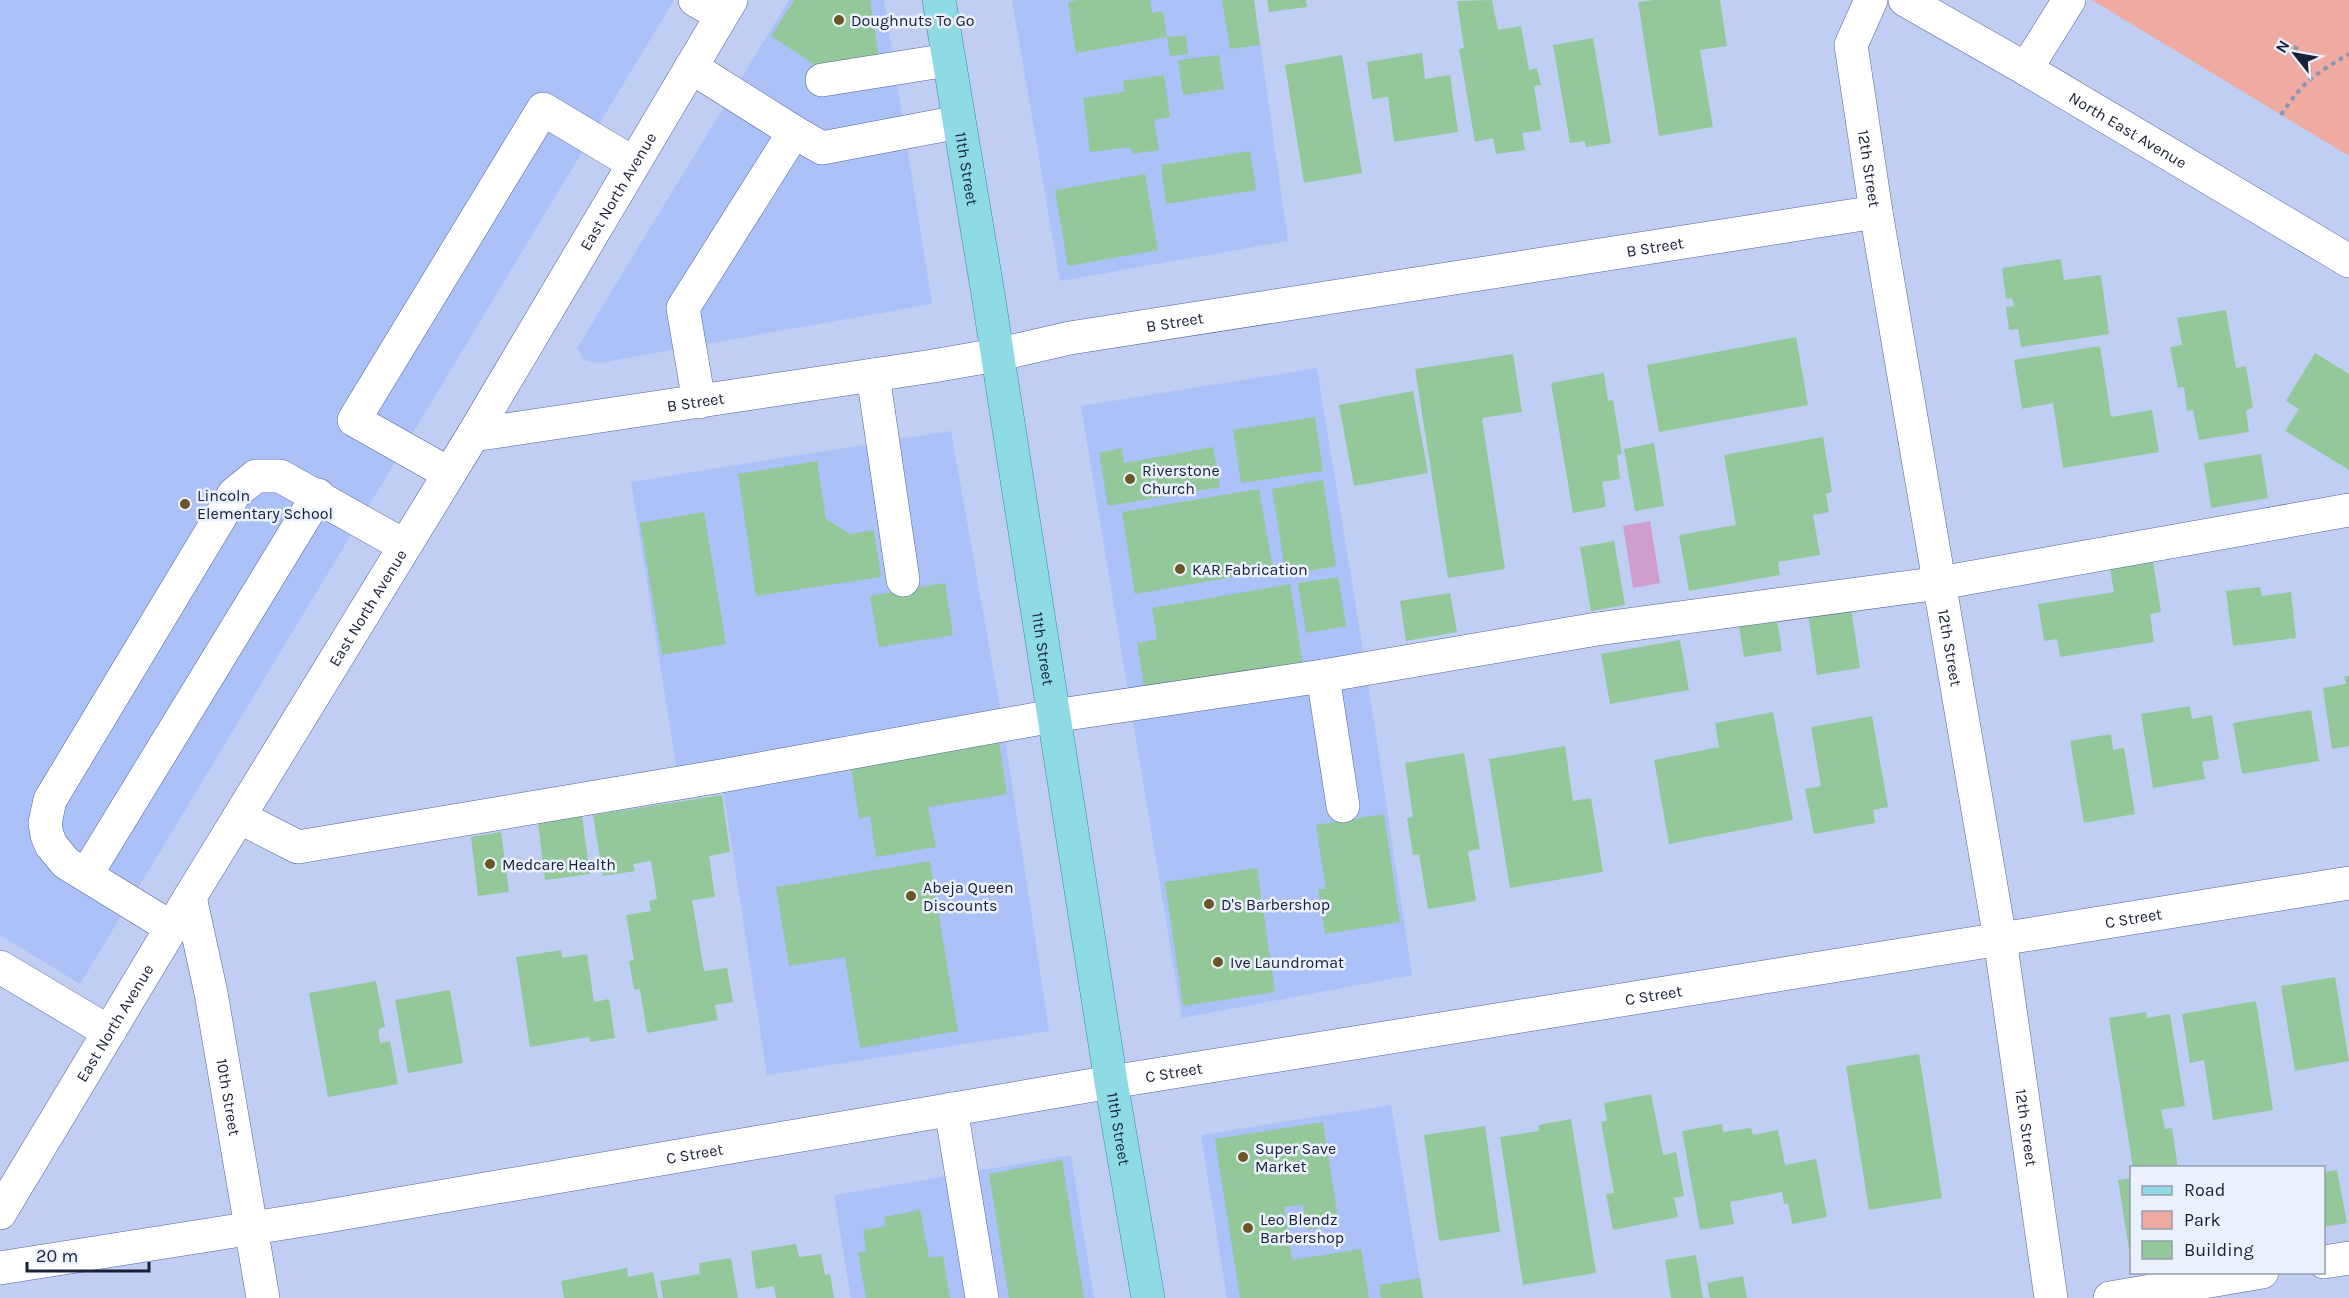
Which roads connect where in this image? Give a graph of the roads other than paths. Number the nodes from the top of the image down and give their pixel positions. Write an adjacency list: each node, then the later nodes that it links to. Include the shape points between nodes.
1 (939, 0): 6 (main road, 11th Street)
2 (1871, 0): 13 (street, 12th Street, via 1851,45)
3 (1905, 0): 8 (street, North East Avenue)
4 (2069, 0): 8 (street)
5 (716, 5): 7 (street, East North Avenue)
6 (948, 60): 9 (street); 10 (main road, 11th Street)
7 (691, 67): 11 (street); 12 (street, East North Avenue)
8 (2026, 69): 14 (street, North East Avenue)
9 (822, 80)
10 (958, 122): 11 (street, via 822,148); 15 (main road, 11th Street)
11 (794, 132): 17 (street, via 683,308)
12 (633, 163): 18 (street, East North Avenue); 19 (street, via 543,109 354,420)
13 (1876, 212): 15 (street, B Street, via 1070,338); 24 (street, 12th Street)
14 (2349, 261)
15 (996, 355): 16 (street, B Street); 26 (main road, 11th Street)
16 (873, 375): 17 (street, B Street); 23 (street)
17 (699, 402): 18 (street, B Street)
18 (473, 435): 19 (street, East North Avenue)
19 (448, 473): 22 (street, East North Avenue)
20 (318, 495): 22 (street); 29 (street); 29 (street, via 280,476 267,475 255,476 234,494 50,800 45,823 51,845 66,863)
21 (2349, 510): 24 (street)
22 (405, 546): 28 (street, East North Avenue)
23 (903, 580)
24 (1940, 584): 25 (street, via 1598,629); 33 (street, 12th Street)
25 (1323, 676): 26 (street); 27 (street)
26 (1053, 716): 28 (street, via 298,847); 36 (main road, 11th Street)
27 (1343, 806)
28 (239, 817): 31 (street, East North Avenue)
29 (86, 875): 32 (street)
30 (2349, 883): 33 (street, C Street)
31 (190, 897): 32 (street, East North Avenue); 39 (street, 10th Street)
32 (172, 928): 35 (street, East North Avenue)
33 (2000, 939): 36 (street, C Street); 47 (street, 12th Street)
34 (0, 967): 35 (street)
35 (109, 1032): 38 (street, East North Avenue)
36 (1111, 1082): 37 (street, C Street); 46 (main road, 11th Street)
37 (951, 1109): 39 (street, C Street); 45 (street)
38 (0, 1213)
39 (252, 1228): 42 (street, C Street); 44 (street, 10th Street)
40 (2349, 1258): 41 (street)
41 (2325, 1262)
42 (0, 1268)
43 (2250, 1274): 48 (street)
44 (263, 1298)
45 (982, 1298)
46 (1148, 1298)
47 (2051, 1298)
48 (2110, 1298)

